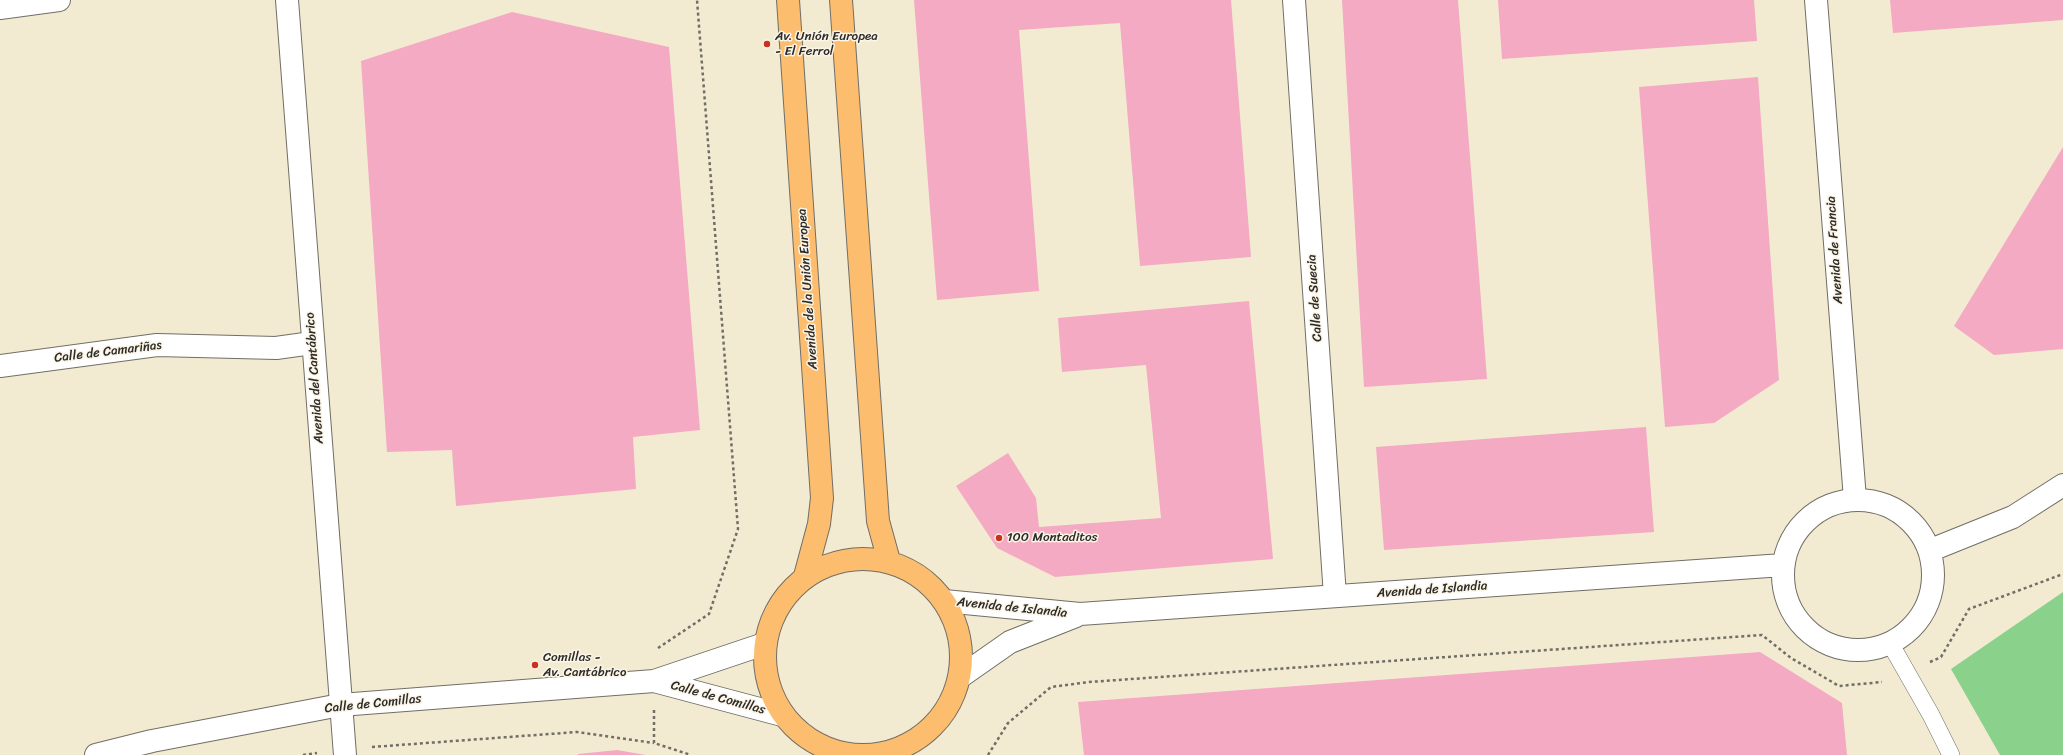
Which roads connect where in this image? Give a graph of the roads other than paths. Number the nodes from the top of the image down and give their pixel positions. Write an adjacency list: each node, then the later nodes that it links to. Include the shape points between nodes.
1 (59, 0): 7 (street)
2 (287, 0): 8 (street, Avenida del Cantábrico)
3 (788, 0): 15 (main road, Avenida de la Unión Europea, via 822,498 819,524)
4 (841, 0): 13 (main road, via 878,521)
5 (1294, 0): 16 (street, Calle de Suecia)
6 (1816, 0): 11 (street, Avenida de Francia)
7 (0, 8)
8 (312, 343): 9 (street, Calle de Camariñas, via 276,348 157,345); 23 (street, Avenida del Cantábrico)
9 (0, 366)
10 (2063, 485): 12 (street, via 2013,517)
11 (1855, 499): 12 (street, via 1880,502 1902,513 1920,530); 14 (street, via 1824,507 1802,524 1788,547)
12 (1931, 550): 19 (street, via 1934,585 1926,611 1902,638)
13 (888, 561): 15 (main road, via 845,559); 17 (main road, via 920,576)
14 (1783, 565): 16 (street, Avenida de Islandia); 19 (street, via 1783,586 1788,605 1807,632 1836,648 1870,651)
15 (805, 576): 20 (main road, via 778,606 769,624)
16 (1335, 596): 18 (street, Avenida de Islandia)
17 (944, 601): 18 (street, Avenida de Islandia); 21 (main road, via 956,624 962,650)
18 (1080, 614): 21 (street, Avenida de Islandia, via 1010,642)
19 (1890, 643): 29 (lane)
20 (764, 644): 22 (street, Calle de Comillas); 24 (main road, via 766,681)
21 (960, 677): 25 (main road, via 943,715)
22 (654, 681): 23 (street, Calle de Comillas); 24 (street, Calle de Comillas)
23 (340, 706): 27 (street, Avenida del Cantábrico); 28 (street, Calle de Comillas, via 152,741)
24 (782, 715): 26 (main road, via 797,732)
25 (912, 749): 26 (main road, via 882,754 848,755)
26 (819, 750)
27 (345, 752)
28 (96, 755)
29 (1951, 755)

